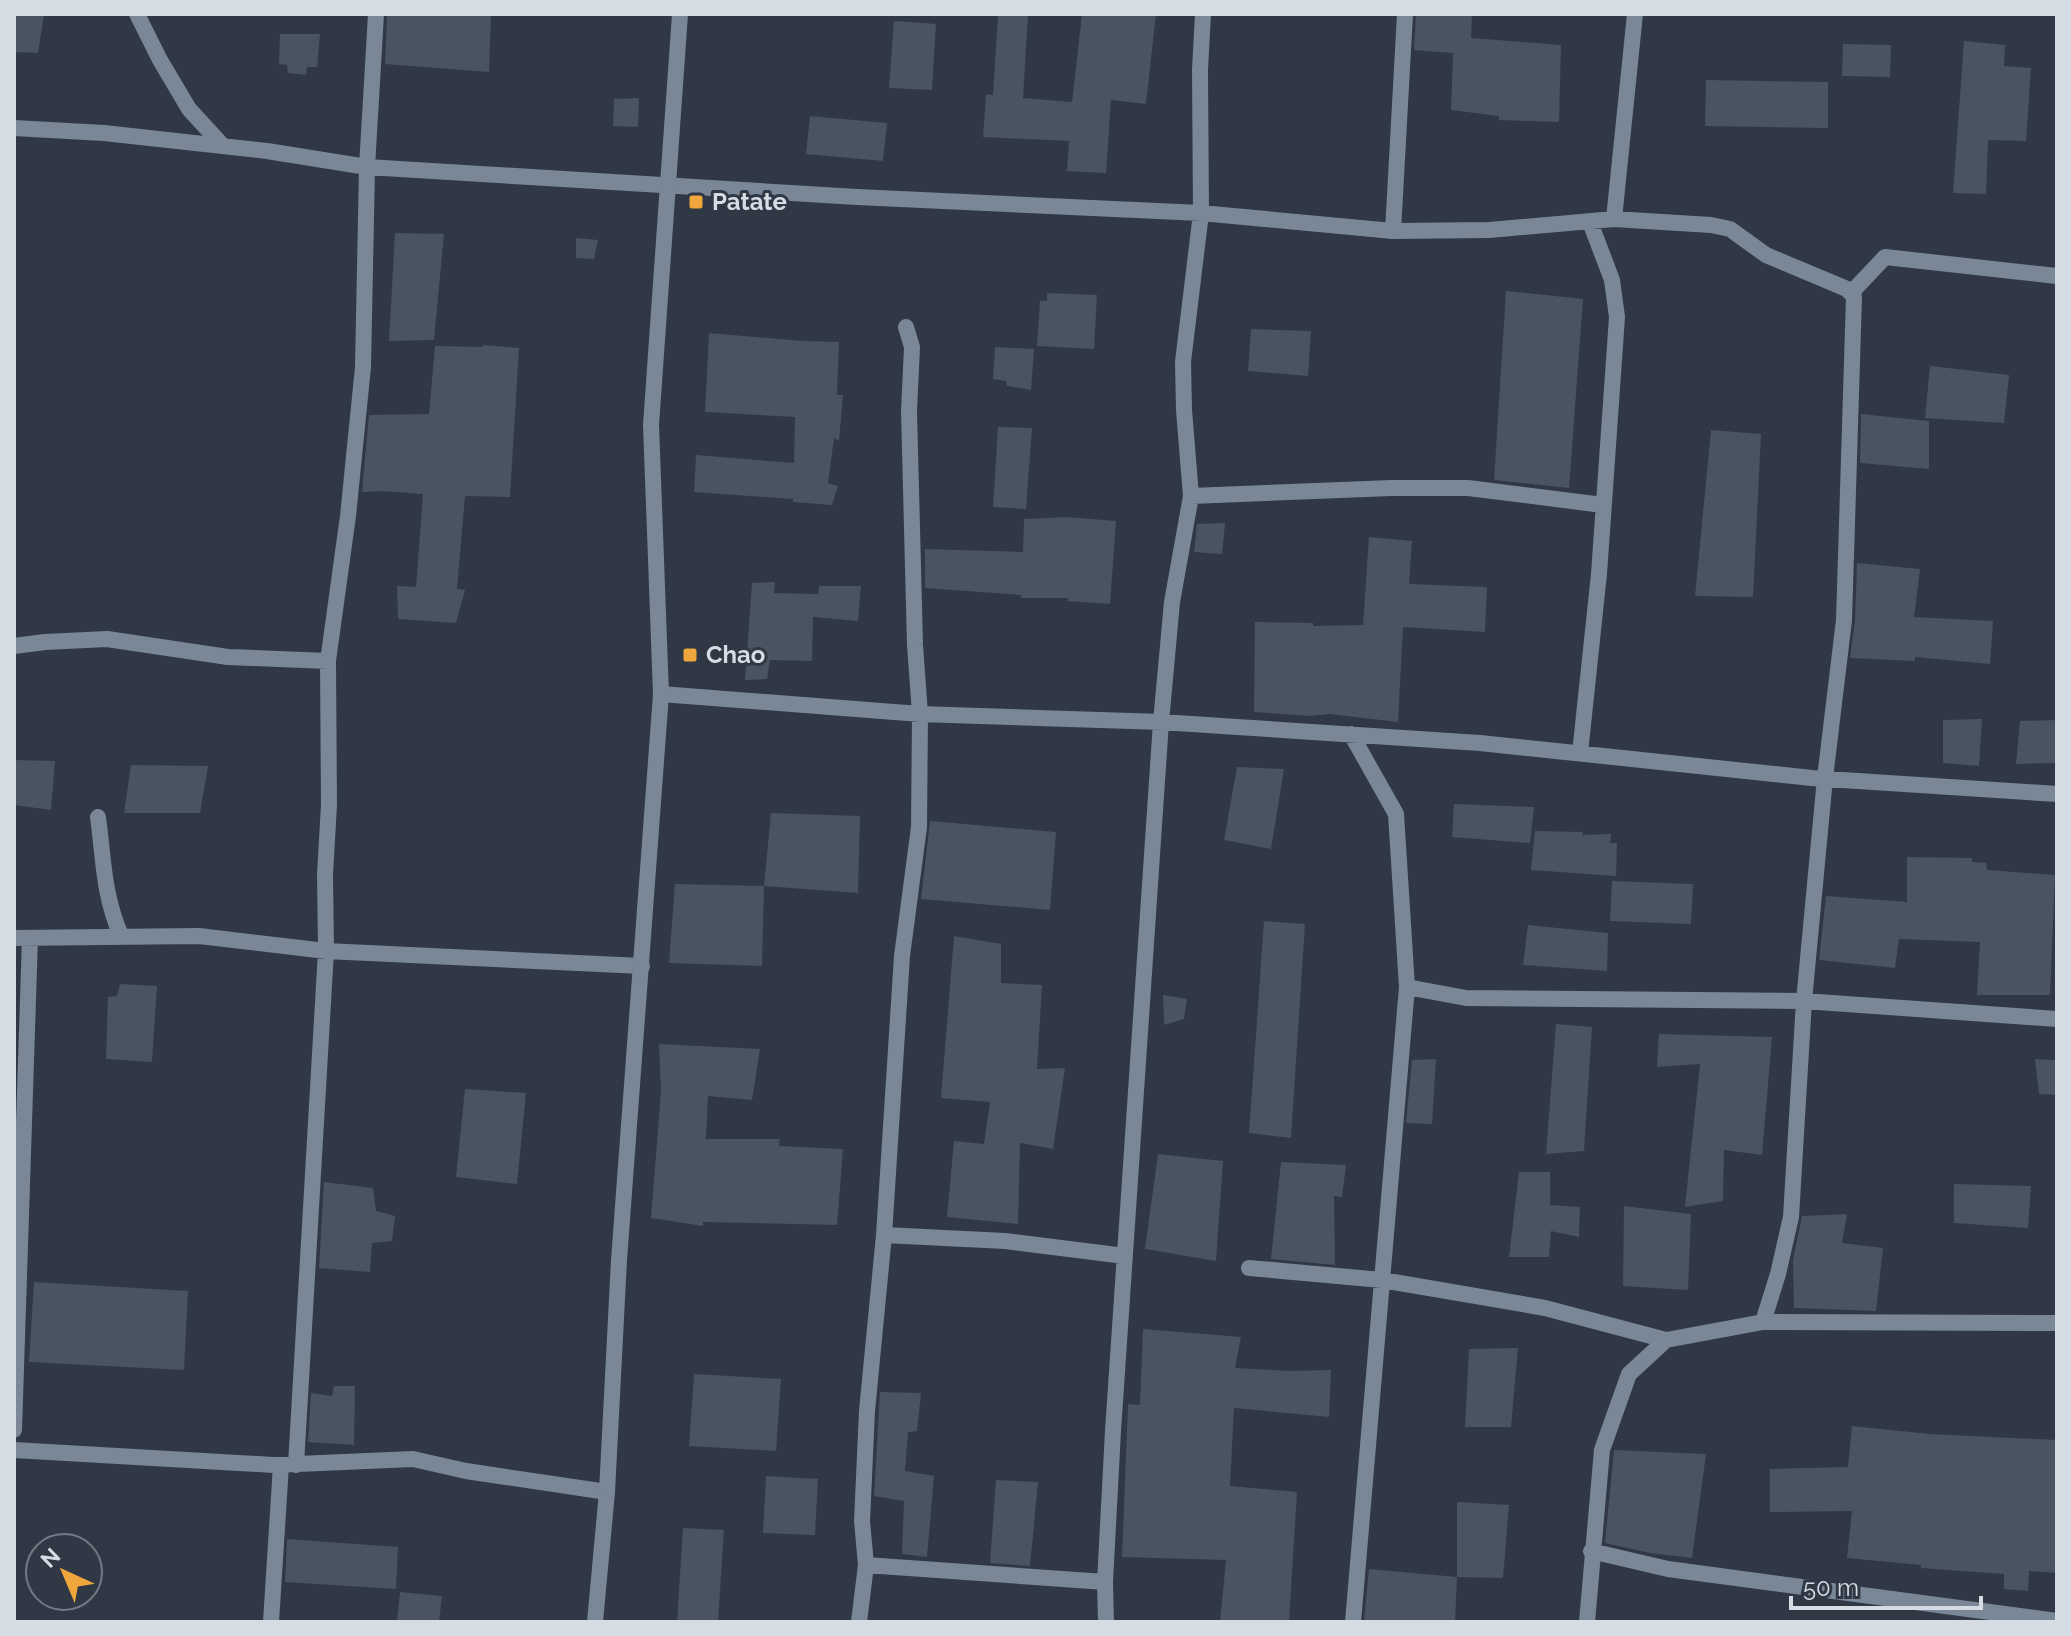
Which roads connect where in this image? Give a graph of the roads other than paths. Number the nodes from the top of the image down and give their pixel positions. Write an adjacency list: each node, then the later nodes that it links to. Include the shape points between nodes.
1 (137, 14): 8 (street, via 189,109)
2 (376, 14): 9 (street)
3 (680, 14): 10 (street)
4 (1203, 14): 11 (street)
5 (1405, 14): 14 (street)
6 (1635, 14): 12 (street)
7 (14, 128): 8 (street)
8 (223, 146): 9 (street)
9 (367, 167): 10 (street); 21 (street, via 363,367)
10 (668, 185): 11 (street); 22 (street, via 651,425)
11 (1201, 213): 14 (street); 18 (street, via 1183,362)
12 (1614, 219): 13 (street); 16 (street, via 1730,229 1766,255)
13 (1590, 222): 14 (street); 19 (street, via 1612,280 1617,317)
14 (1393, 231)
15 (2057, 276): 16 (street, via 1885,257)
16 (1851, 293): 27 (street, via 1844,620)
17 (906, 327): 23 (street, via 912,347 909,411)
18 (1191, 496): 19 (street, via 1468,488); 24 (street, via 1172,602)
19 (1603, 505): 26 (street)
20 (14, 646): 21 (street, via 107,639 228,657)
21 (328, 661): 32 (street)
22 (661, 694): 23 (street); 33 (street)
23 (920, 714): 24 (street); 37 (street, via 919,827 902,956)
24 (1161, 722): 25 (street); 38 (street)
25 (1351, 734): 26 (street); 34 (street, via 1396,814)
26 (1580, 753): 27 (street)
27 (1825, 778): 28 (street); 35 (street)
28 (2057, 794)
29 (98, 817): 30 (street, via 103,875)
30 (121, 936): 31 (street); 32 (street, via 199,936)
31 (22, 938): 44 (street)
32 (326, 951): 33 (street); 46 (street)
33 (642, 966): 47 (street)
34 (1407, 987): 35 (street, via 1466,998); 40 (street)
35 (1804, 1001): 36 (street); 41 (street, via 1791,1217)
36 (2057, 1019)
37 (884, 1235): 38 (street, via 1005,1241); 49 (street, via 867,1411 862,1521)
38 (1125, 1256): 50 (street)
39 (1249, 1268): 40 (street)
40 (1382, 1280): 43 (street, via 1545,1308); 56 (street)
41 (1763, 1322): 42 (street); 43 (street)
42 (2057, 1323)
43 (1666, 1340): 48 (street, via 1629,1374 1602,1450)
44 (14, 1430)
45 (14, 1450): 46 (street)
46 (289, 1465): 47 (street, via 413,1459); 52 (street)
47 (607, 1492): 53 (street)
48 (1591, 1551): 51 (street, via 1668,1569); 57 (street)
49 (866, 1565): 50 (street); 54 (street)
50 (1105, 1582): 55 (street)
51 (2057, 1621)
52 (271, 1622)
53 (595, 1622)
54 (859, 1622)
55 (1106, 1622)
56 (1353, 1622)
57 (1587, 1622)

